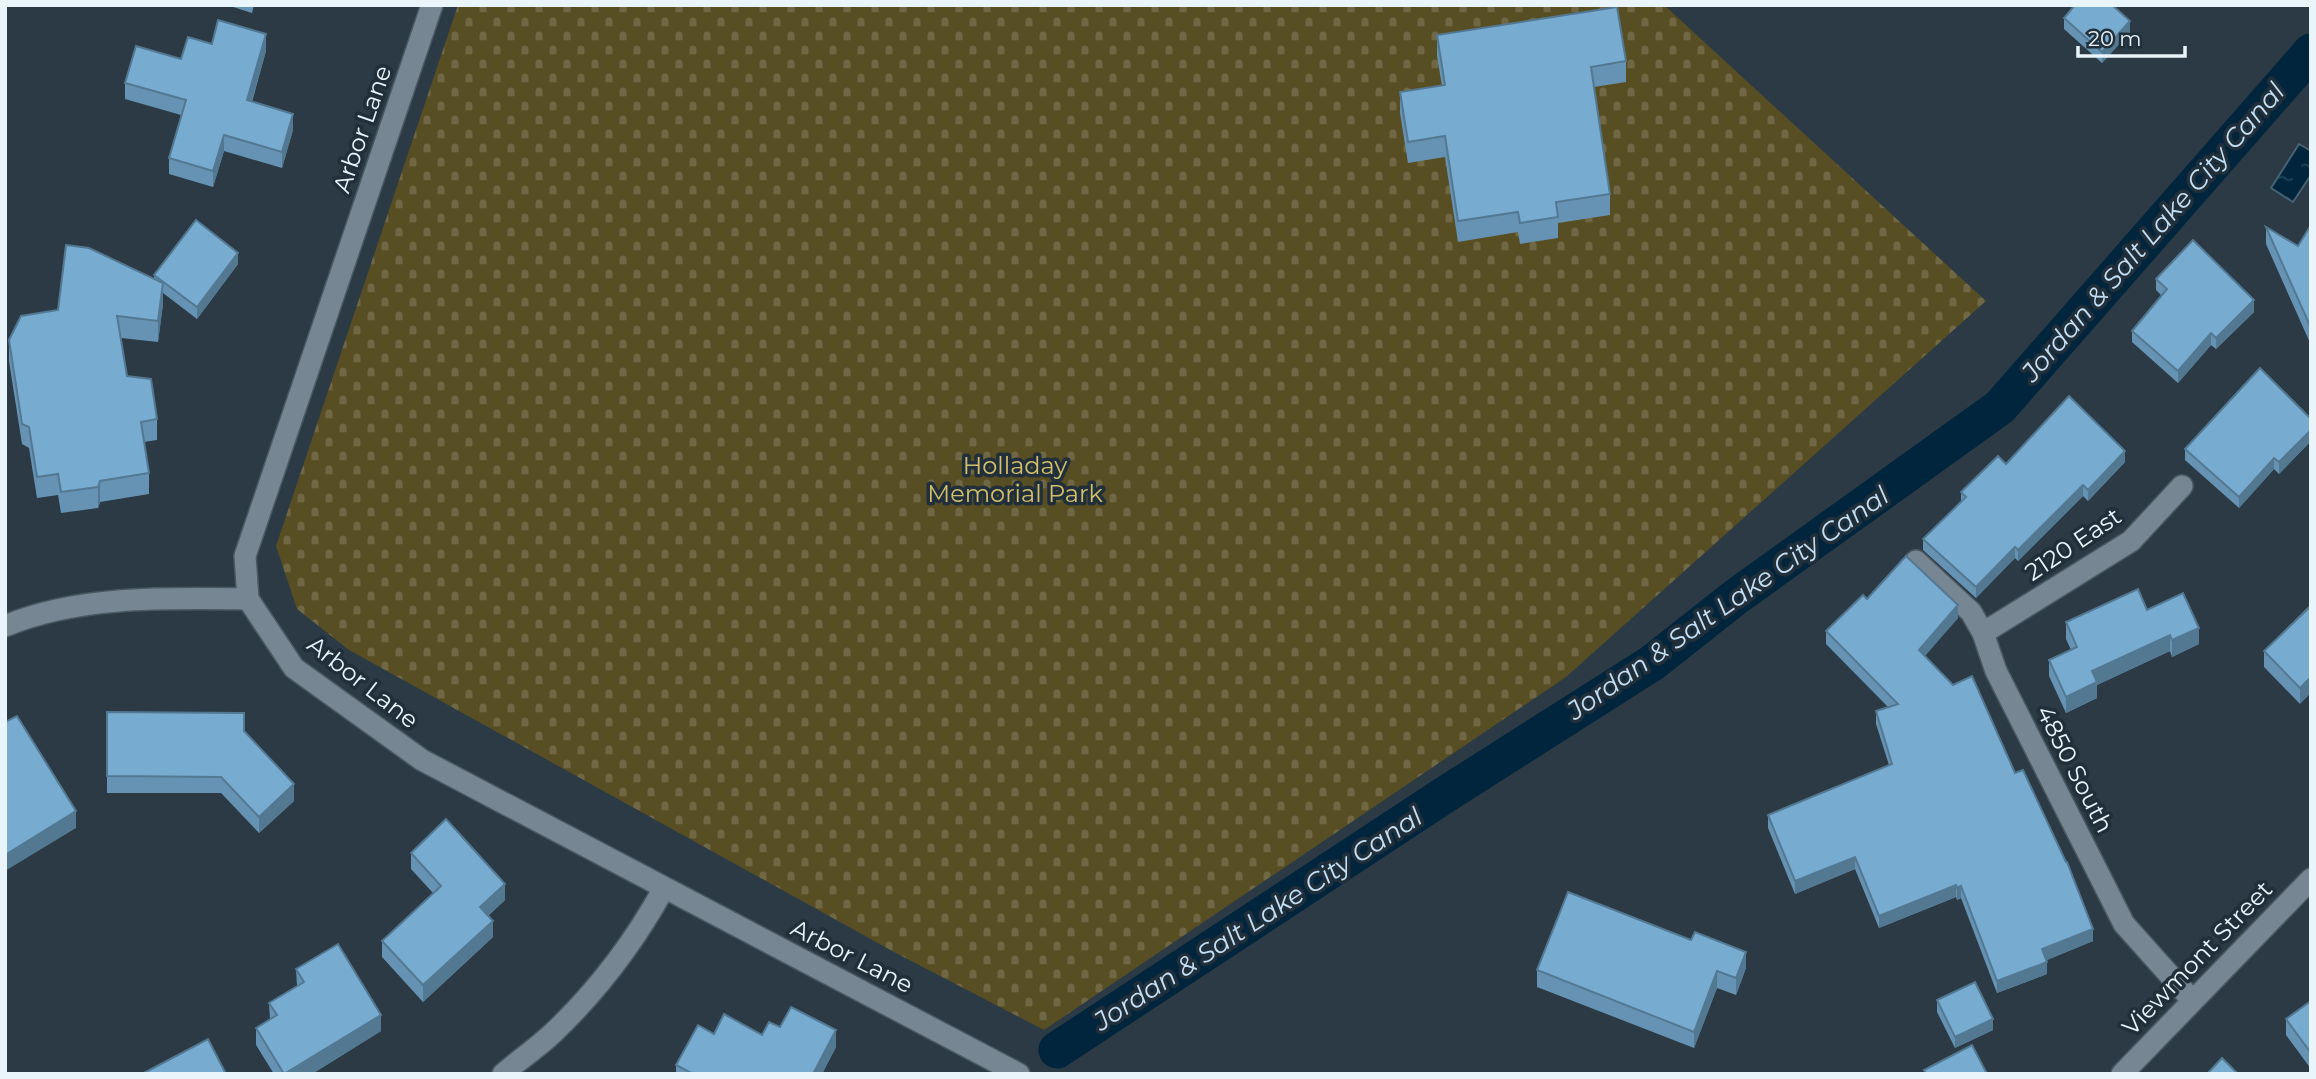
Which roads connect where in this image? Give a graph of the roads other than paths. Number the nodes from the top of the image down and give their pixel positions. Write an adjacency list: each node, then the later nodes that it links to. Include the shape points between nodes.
1 (432, 5): 4 (street, Arbor Lane, via 245,556)
2 (2182, 486): 6 (street, 2120 East, via 2132,541)
3 (1916, 561): 6 (street, 4850 South, via 1971,612)
4 (248, 599): 5 (street, via 164,598 76,607); 8 (street, Arbor Lane, via 294,668 422,760)
5 (5, 626)
6 (1983, 633): 9 (street, 4850 South, via 1996,671 2123,923)
7 (2311, 879): 9 (street, Viewmont Street)
8 (664, 888): 10 (street, via 643,927 593,990); 11 (street, Arbor Lane)
9 (2192, 1000): 12 (street, Viewmont Street)
10 (503, 1074)
11 (1019, 1074)
12 (2122, 1074)

